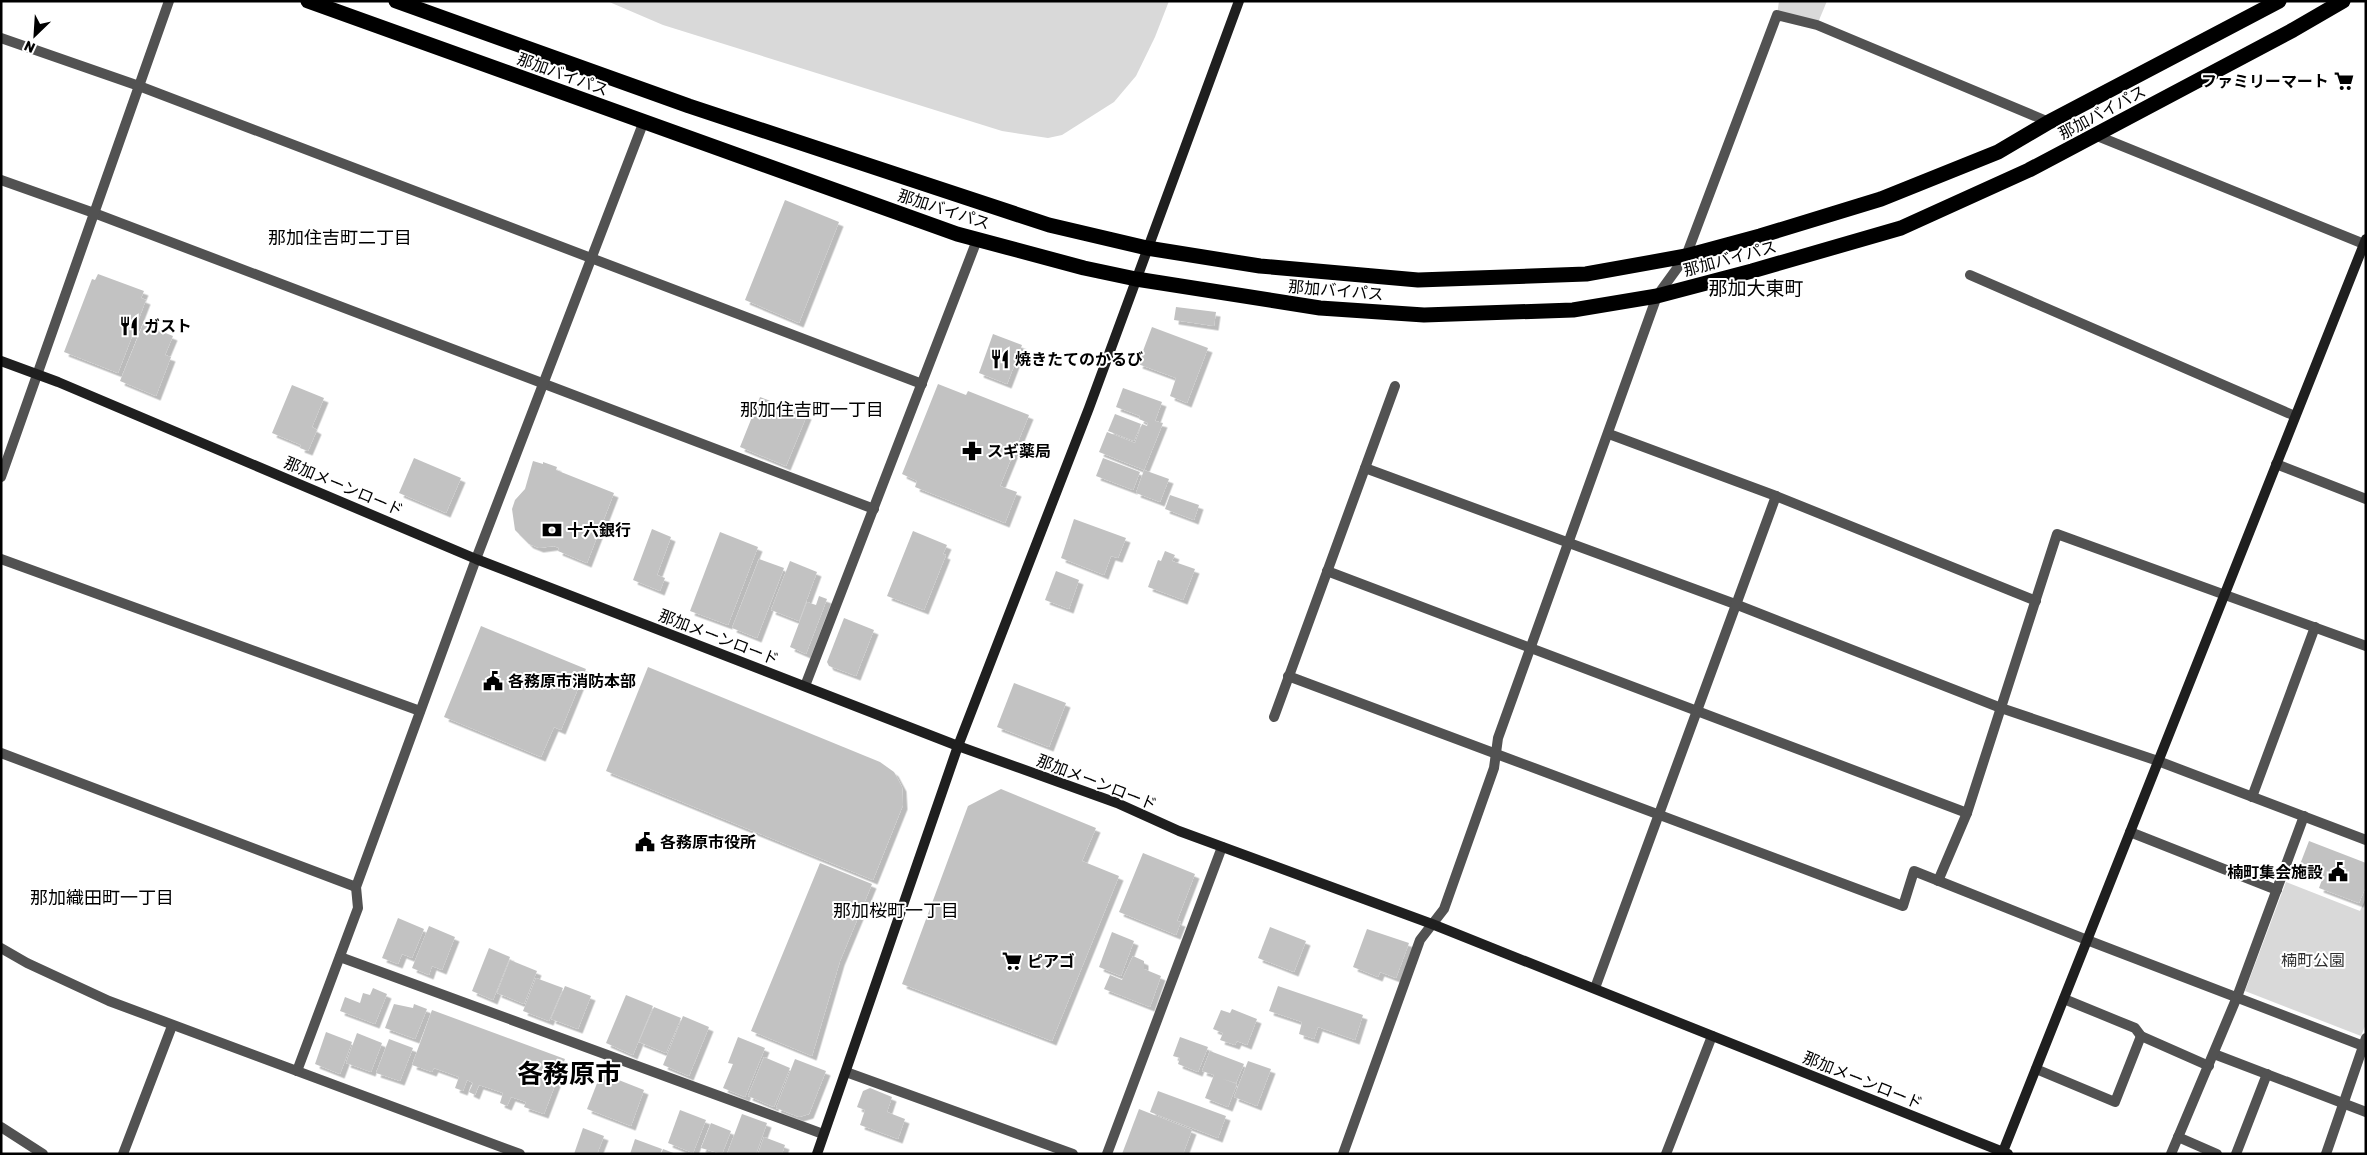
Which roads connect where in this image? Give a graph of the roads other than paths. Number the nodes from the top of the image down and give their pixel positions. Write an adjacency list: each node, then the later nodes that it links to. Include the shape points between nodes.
1 (169, 1): 8 (street)
2 (308, 1): 9 (highway, 那加バイパス)
3 (396, 1): 16 (highway, 那加バイパス, via 689,106 1049,225)
4 (1239, 1): 16 (street)
5 (2279, 1): 10 (highway, 那加バイパス)
6 (2342, 1): 11 (highway, 那加バイパス)
7 (1, 38): 8 (street)
8 (139, 86): 13 (street); 18 (street)
9 (644, 121): 14 (highway, 那加バイパス); 18 (street)
10 (2049, 122): 17 (highway, 那加バイパス, via 1998,152 1881,199); 17 (street, via 1817,26 1777,15)
11 (2095, 135): 15 (street); 21 (highway, 那加バイパス, via 2029,170 1900,228)
12 (1, 180): 13 (street)
13 (94, 213): 23 (street); 24 (street)
14 (977, 240): 20 (highway, 那加バイパス); 25 (street)
15 (2365, 241): 27 (street)
16 (1147, 248): 17 (highway, 那加バイパス, via 1260,266 1418,280 1586,274); 20 (street)
17 (1686, 256): 21 (street)
18 (591, 258): 24 (street); 25 (street)
19 (1970, 275): 27 (street)
20 (1136, 279): 21 (highway, 那加バイパス, via 1320,308 1424,315 1573,310); 51 (street)
21 (1657, 296): 28 (street)
22 (1, 361): 23 (street, 那加メーンロード)
23 (38, 374): 31 (street); 37 (street, 那加メーンロード)
24 (543, 383): 34 (street); 37 (street)
25 (922, 384): 34 (street)
26 (1395, 386): 30 (street)
27 (2295, 416): 29 (street)
28 (1609, 434): 32 (street); 35 (street)
29 (2276, 464): 33 (street); 39 (street)
30 (1365, 468): 35 (street); 38 (street)
31 (1, 477)
32 (1776, 496): 40 (street); 41 (street)
33 (2366, 498)
34 (874, 508): 46 (street)
35 (1569, 543): 41 (street); 44 (street)
36 (1, 559): 49 (street)
37 (476, 559): 46 (street, 那加メーンロード); 49 (street)
38 (1327, 571): 44 (street); 45 (street)
39 (2224, 594): 40 (street, via 2058,534); 42 (street); 54 (street)
40 (2036, 601): 47 (street)
41 (1735, 604): 47 (street); 48 (street)
42 (2315, 627): 43 (street); 55 (street)
43 (2366, 646)
44 (1531, 648): 48 (street); 52 (street, via 1498,738)
45 (1288, 676): 50 (street); 52 (street)
46 (805, 686): 51 (street, 那加メーンロード)
47 (2001, 708): 54 (street); 56 (street)
48 (1696, 709): 56 (street); 57 (street)
49 (420, 711): 63 (street)
50 (1274, 717)
51 (958, 746): 61 (street, 那加メーンロード, via 1117,803); 80 (street)
52 (1496, 752): 57 (street); 65 (street, via 1494,768 1444,910)
53 (1, 753): 63 (street)
54 (2158, 761): 55 (street); 59 (street)
55 (2252, 796): 58 (street)
56 (1967, 812): 62 (street)
57 (1659, 814): 62 (street, via 1903,906 1914,871); 69 (street)
58 (2304, 816): 60 (street); 64 (street)
59 (2130, 832): 64 (street); 66 (street)
60 (2366, 840)
61 (1222, 847): 65 (street, 那加メーンロード); 93 (street)
62 (1938, 881): 66 (street)
63 (356, 887): 68 (street, via 358,908)
64 (2277, 890): 70 (street)
65 (1432, 924): 69 (street, 那加メーンロード); 94 (street, via 1420,940)
66 (2087, 940): 70 (street); 71 (street)
67 (1, 948): 72 (street, via 108,1001)
68 (340, 957): 79 (street); 85 (street)
69 (1595, 988): 73 (street, 那加メーンロード)
70 (2237, 998): 75 (street); 76 (street)
71 (2064, 999): 74 (street, via 2135,1028); 78 (street)
72 (172, 1026): 79 (street); 89 (street)
73 (1712, 1036): 87 (street, 那加メーンロード); 95 (street)
74 (2141, 1036): 77 (street); 78 (street, via 2115,1102)
75 (2365, 1044): 82 (street)
76 (2214, 1054): 77 (street); 81 (street)
77 (2209, 1066): 86 (street)
78 (2036, 1068): 87 (street)
79 (297, 1070): 90 (street)
80 (846, 1072): 85 (street); 92 (street)
81 (2267, 1074): 82 (street); 98 (street)
82 (2343, 1104): 83 (street); 99 (street)
83 (2366, 1112)
84 (1, 1127): 88 (street)
85 (824, 1134): 91 (street)
86 (2178, 1137): 96 (street); 97 (street)
87 (2004, 1153)
88 (43, 1154)
89 (123, 1154)
90 (520, 1154)
91 (817, 1154)
92 (1074, 1154)
93 (1107, 1154)
94 (1343, 1154)
95 (1666, 1154)
96 (2171, 1154)
97 (2217, 1154)
98 (2236, 1154)
99 (2326, 1154)

